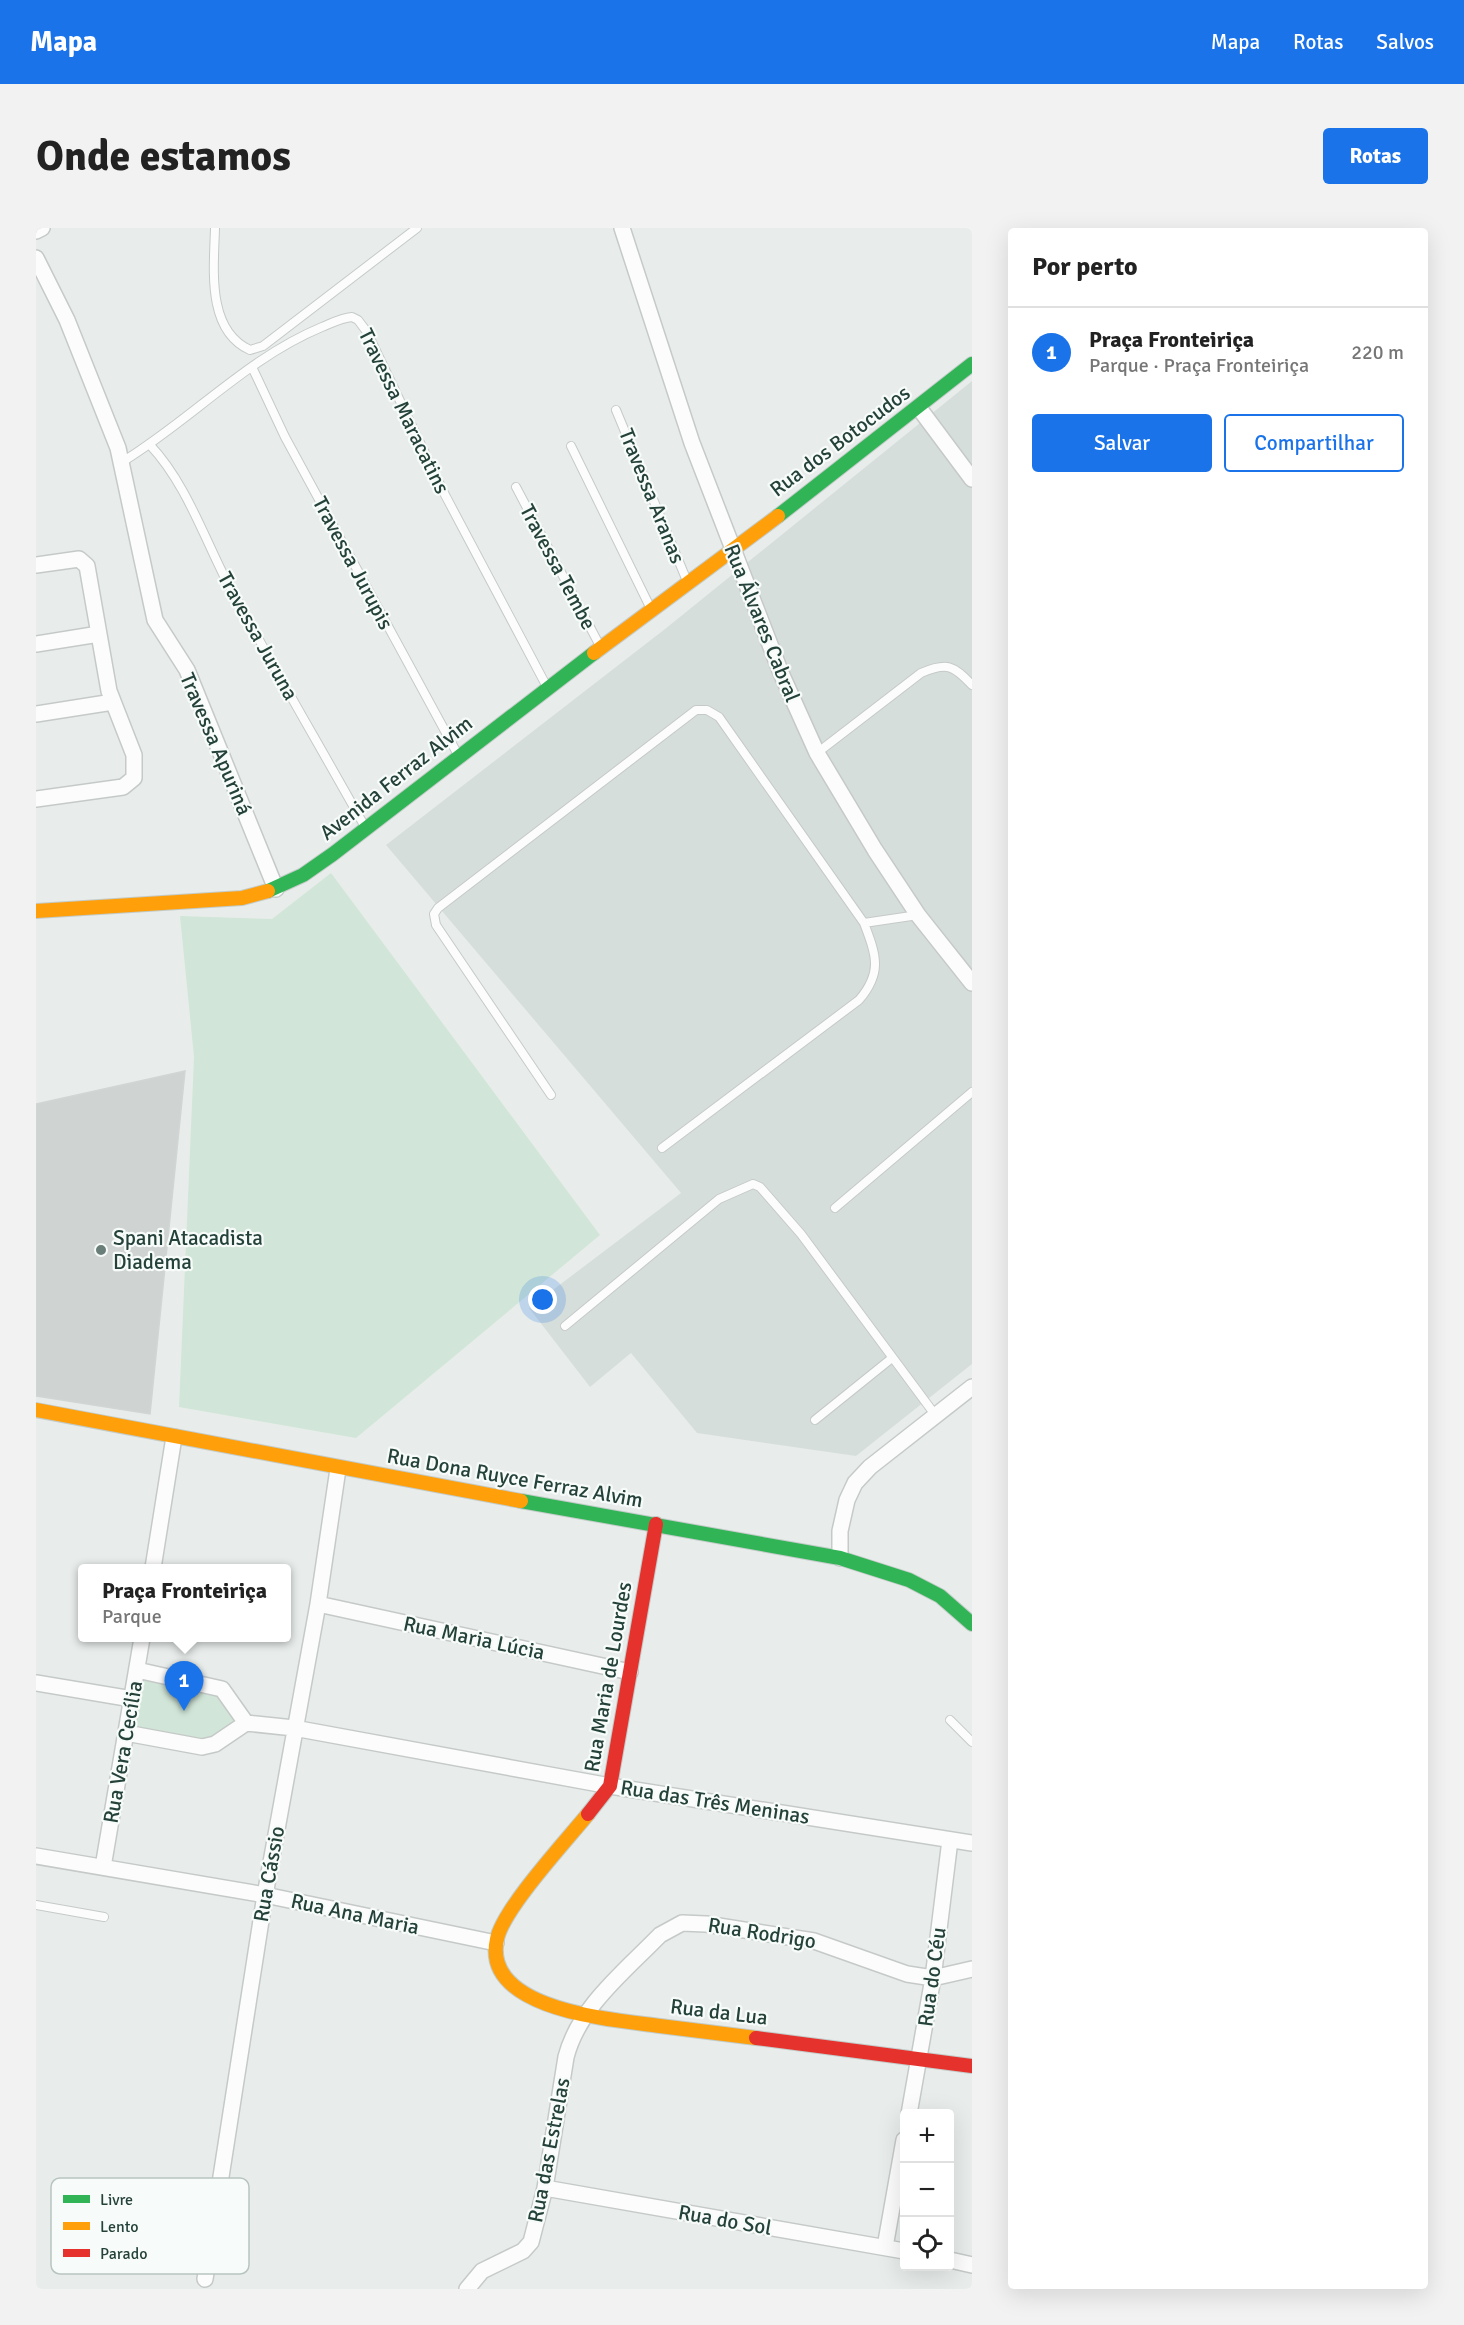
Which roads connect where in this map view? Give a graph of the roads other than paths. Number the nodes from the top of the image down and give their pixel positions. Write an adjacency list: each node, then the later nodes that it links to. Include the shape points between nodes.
1 (42, 228): 5 (street)
2 (215, 228): 3 (lane, via 214,290 219,314 237,344 250,350 263,346)
3 (417, 228)
4 (622, 228): 16 (street, Rua Álvares Cabral, via 692,443)
5 (36, 231)
6 (36, 258): 13 (street, Travessa Apuriná, via 67,320)
7 (972, 364): 9 (street, Rua dos Botocudos)
8 (252, 367): 11 (lane, Travessa Maracatins); 24 (lane, Travessa Maracatins, via 303,335 345,317 363,325 444,493); 28 (lane, Travessa Jurupis, via 285,437)
9 (919, 408): 14 (street); 16 (street, Rua dos Botocudos)
10 (616, 410): 18 (lane, Travessa Aranas)
11 (150, 445): 13 (lane, Travessa Maracatins); 30 (lane, Travessa Juruna, via 185,498)
12 (571, 446): 19 (lane)
13 (122, 462): 31 (street, Travessa Apuriná, via 155,620 187,670)
14 (972, 479)
15 (516, 487): 22 (lane, Travessa Tembe)
16 (732, 550): 18 (street, Avenida Ferraz Alvim); 27 (street, Rua Álvares Cabral)
17 (36, 565): 20 (street, via 71,559 84,561)
18 (688, 582): 19 (street, Avenida Ferraz Alvim)
19 (651, 609): 22 (street, Avenida Ferraz Alvim)
20 (99, 634): 21 (street); 25 (street)
21 (36, 644)
22 (600, 646): 24 (street, Avenida Ferraz Alvim)
23 (972, 685): 27 (lane, via 957,669 940,665 921,673)
24 (547, 687): 28 (street, Avenida Ferraz Alvim)
25 (113, 702): 26 (street); 29 (street, via 134,755 136,769 129,784)
26 (36, 714)
27 (817, 753): 33 (street, Rua Álvares Cabral)
28 (459, 757): 30 (street, Avenida Ferraz Alvim)
29 (36, 799)
30 (366, 828): 31 (street, Avenida Ferraz Alvim, via 303,875)
31 (276, 889): 32 (street, Avenida Ferraz Alvim, via 211,901)
32 (36, 911)
33 (918, 915): 34 (lane); 35 (street, Rua Álvares Cabral)
34 (864, 923): 37 (lane, via 719,717 707,710 696,710 434,914 436,925); 38 (lane, via 875,953 875,972 871,986 859,1000)
35 (972, 983)
36 (972, 1092): 39 (lane)
37 (551, 1095)
38 (662, 1148)
39 (835, 1208)
40 (565, 1326): 41 (lane, via 719,1199 753,1184 801,1234)
41 (892, 1358): 44 (lane); 45 (lane)
42 (972, 1388): 44 (street)
43 (36, 1410): 46 (street, Rua Dona Ruyce Ferraz Alvim)
44 (936, 1416): 49 (street, via 855,1483 840,1532)
45 (815, 1420)
46 (174, 1437): 47 (street, Rua Dona Ruyce Ferraz Alvim); 50 (street)
47 (338, 1469): 48 (street, Rua Dona Ruyce Ferraz Alvim); 51 (street, Rua Cássio)
48 (656, 1524): 49 (street, Rua Dona Ruyce Ferraz Alvim); 55 (street, Rua Maria de Lourdes)
49 (840, 1558): 52 (street, Rua Dona Ruyce Ferraz Alvim, via 909,1580 940,1596)
50 (154, 1564)
51 (318, 1604): 55 (street, Rua Maria Lúcia); 60 (street, Rua Cássio)
52 (972, 1624)
53 (141, 1642): 54 (street, Rua Vera Cecília)
54 (137, 1670): 57 (street, Rua Vera Cecília); 59 (street, via 222,1689)
55 (630, 1672): 63 (street, Rua Maria de Lourdes)
56 (36, 1683): 57 (street)
57 (132, 1699): 61 (street, Rua Vera Cecília)
58 (950, 1720): 62 (lane)
59 (246, 1723): 60 (street, Rua das Três Meninas); 61 (street, via 215,1744 202,1747)
60 (294, 1728): 63 (street, Rua das Três Meninas); 68 (street, Rua Cássio)
61 (126, 1733): 67 (street, Rua Vera Cecília)
62 (972, 1742)
63 (610, 1786): 64 (street, Rua das Três Meninas); 71 (street, Rua Maria de Lourdes, via 511,1907)
64 (950, 1840): 65 (street, Rua das Três Meninas); 73 (street, Rua do Céu)
65 (972, 1843)
66 (36, 1856): 67 (street, Rua Ana Maria)
67 (103, 1867): 68 (street, Rua Ana Maria)
68 (265, 1895): 71 (street, Rua Ana Maria); 79 (street, Rua Cássio)
69 (36, 1905): 70 (lane)
70 (104, 1917)
71 (496, 1943): 74 (street, Rua da Lua, via 499,1964 518,1990)
72 (972, 1969): 73 (street, Rua Rodrigo)
73 (933, 1978): 74 (street, Rua Rodrigo, via 907,1974 814,1941 682,1923 660,1935); 75 (street, Rua do Céu)
74 (583, 2016): 75 (street, Rua da Lua); 80 (street, Rua das Estrelas, via 566,2057)
75 (919, 2059): 76 (street, Rua da Lua); 77 (street, Rua do Céu)
76 (972, 2066)
77 (910, 2109)
78 (900, 2163): 81 (street)
79 (221, 2178)
80 (545, 2188): 81 (street, Rua do Sol); 87 (street, Rua das Estrelas, via 528,2248 482,2271)
81 (885, 2247): 82 (street, Rua do Sol)
82 (900, 2250)
83 (954, 2261): 84 (street)
84 (972, 2265)
85 (206, 2274): 86 (street, Rua Cássio)
86 (205, 2279)
87 (467, 2289)

